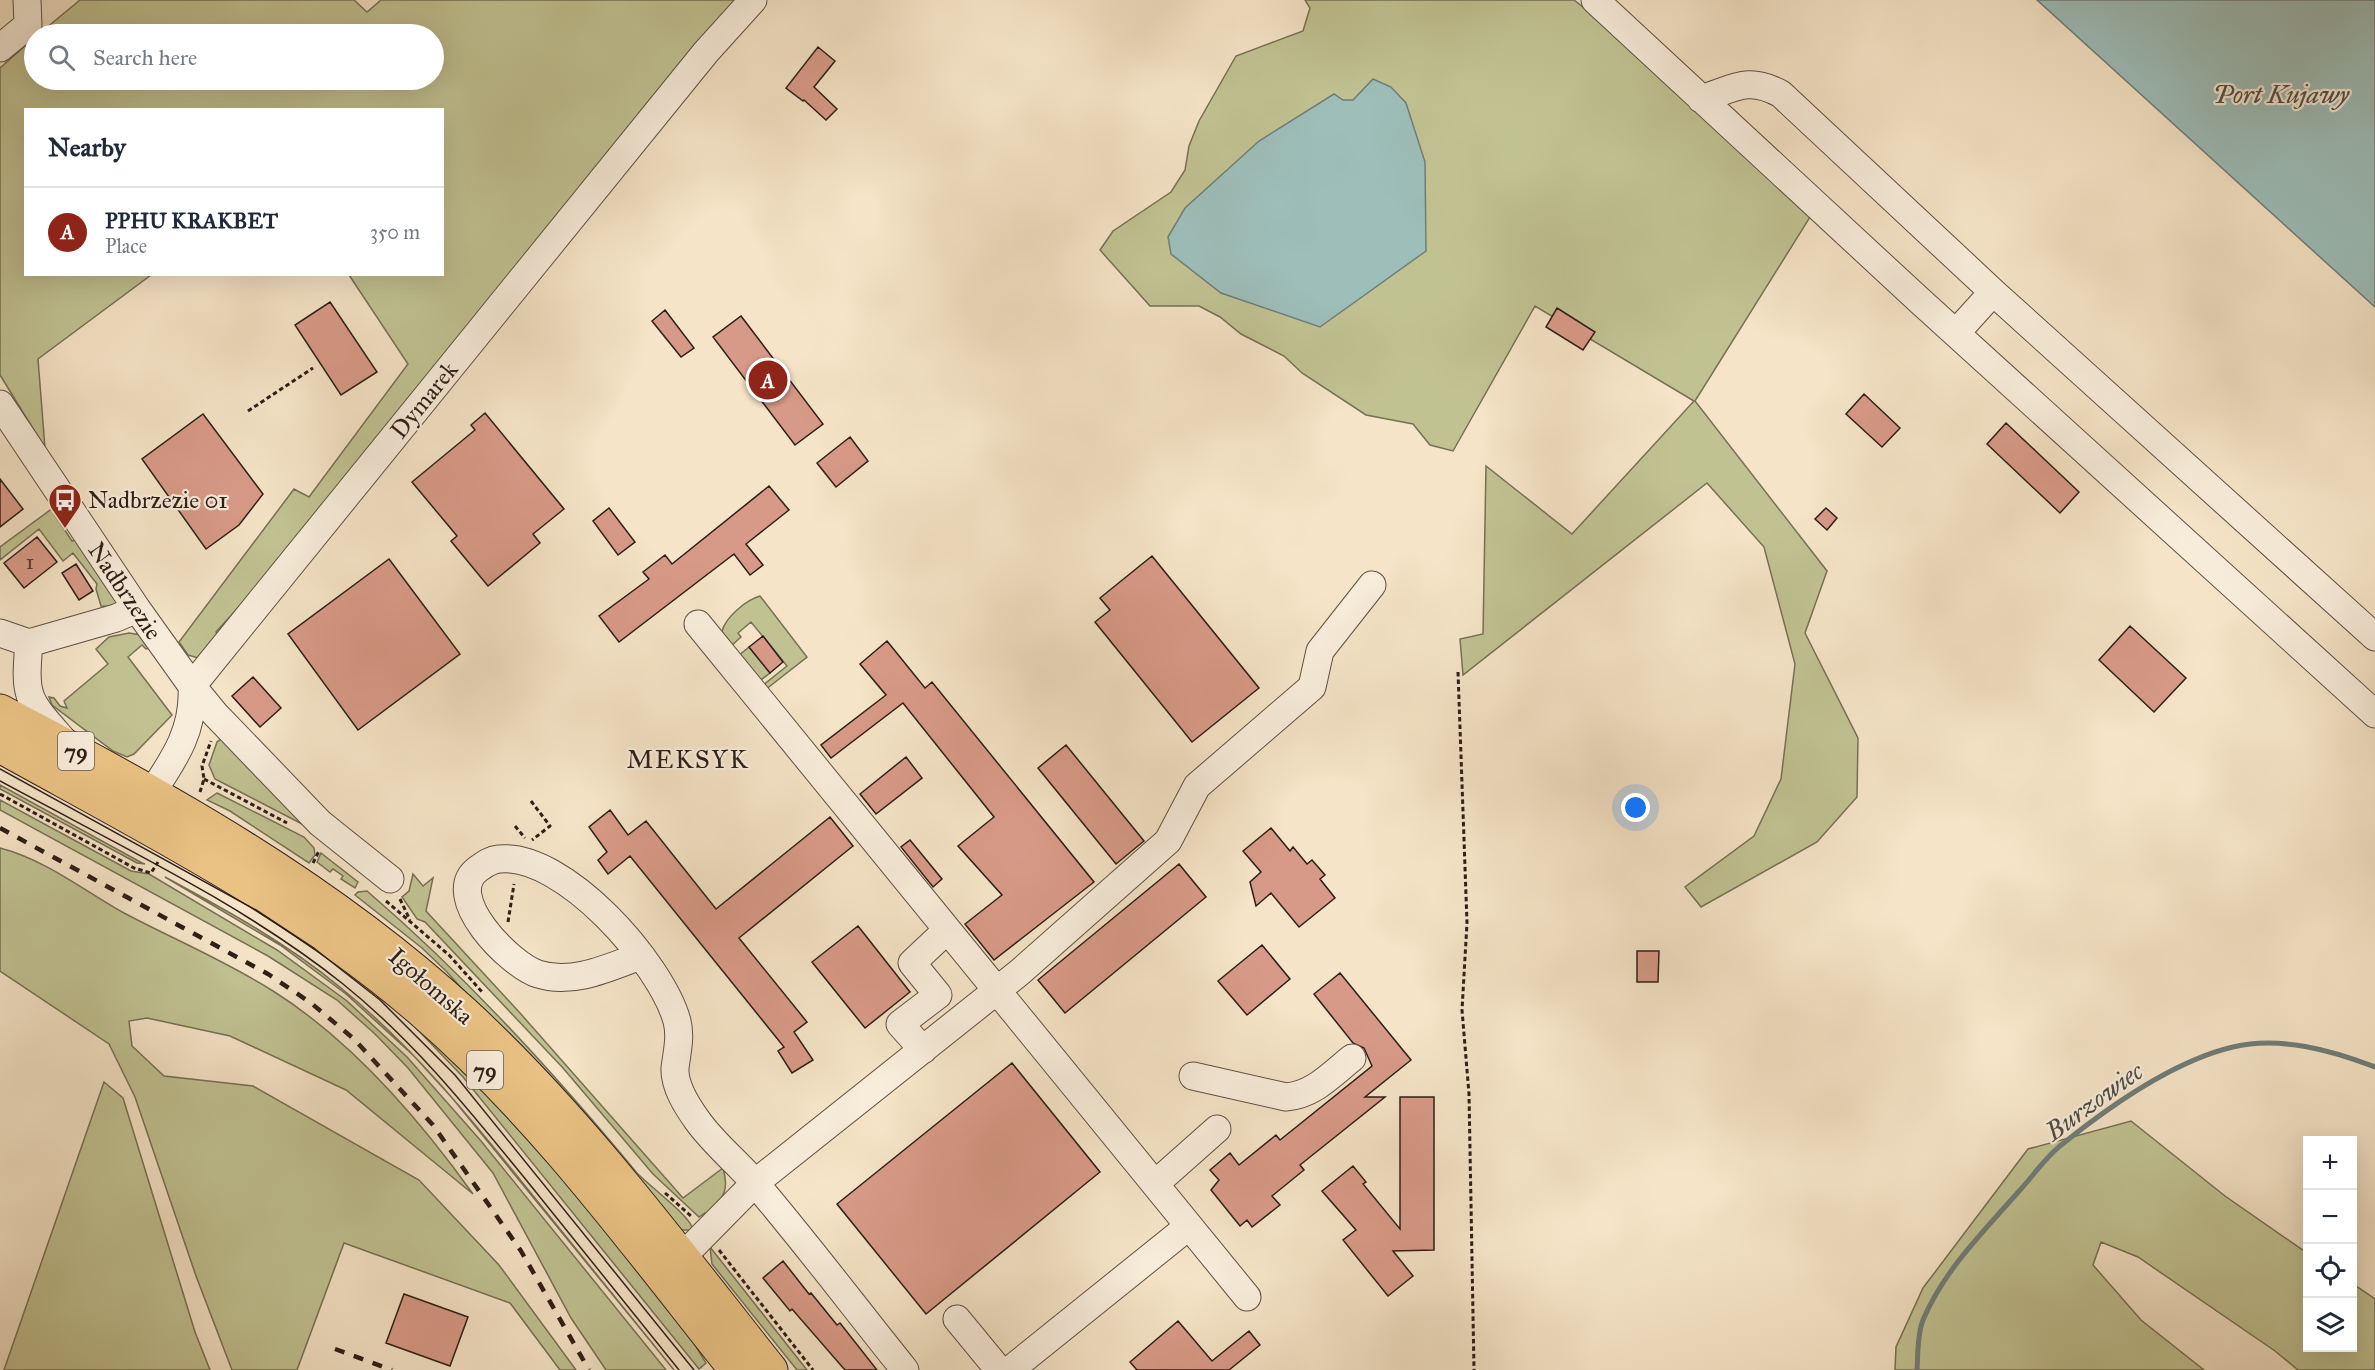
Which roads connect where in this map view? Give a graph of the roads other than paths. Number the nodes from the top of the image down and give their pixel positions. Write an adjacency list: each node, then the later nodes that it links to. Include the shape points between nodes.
1 (27, 0): 4 (street)
2 (753, 0): 17 (street, Dymarek, via 698,62)
3 (1595, 0): 7 (street)
4 (28, 24)
5 (24, 28): 6 (street)
6 (0, 48)
7 (1701, 99): 8 (street, via 1746,84 1762,84 1782,94); 9 (street)
8 (1994, 292): 9 (street); 15 (street)
9 (1956, 333): 19 (street)
10 (0, 404): 12 (street, Nadbrzezie)
11 (1372, 585): 27 (street, via 1320,651 1312,687 1197,786 1168,841)
12 (137, 609): 16 (street); 17 (street, Nadbrzezie)
13 (698, 624): 25 (street)
14 (0, 633): 16 (street)
15 (2375, 637)
16 (29, 643): 21 (street, via 29,696)
17 (192, 686): 22 (street, via 191,723); 24 (street, Nadbrzezie, via 320,823)
18 (0, 711): 21 (main road, Igołomska / 79)
19 (2375, 714)
20 (0, 746): 23 (main road, Igołomska / 79)
21 (68, 746): 22 (main road, Igołomska / 79)
22 (151, 793): 23 (street); 35 (main road, Igołomska / 79, via 305,886 424,978 489,1036 544,1094)
23 (135, 821): 38 (main road, Igołomska / 79, via 318,930 398,991 451,1038 564,1155)
24 (390, 879)
25 (947, 930): 27 (street); 28 (street, via 912,963 938,995 900,1024)
26 (640, 956): 26 (street, via 613,922 581,892 545,869 518,858 491,860 472,873 466,892 473,911 503,950 537,974 563,977 592,973); 32 (street, via 677,1021 679,1049 675,1071 682,1097 698,1122)
27 (998, 990): 28 (street); 33 (street)
28 (923, 1050): 32 (street)
29 (1352, 1058): 30 (street, via 1300,1096 1286,1097)
30 (1193, 1076)
31 (1217, 1129): 33 (street)
32 (755, 1183): 35 (street); 40 (street)
33 (1155, 1184): 34 (street)
34 (1189, 1226): 36 (street); 42 (street)
35 (682, 1257): 39 (main road, Igołomska / 79)
36 (1247, 1297)
37 (957, 1319): 41 (street)
38 (736, 1370)
39 (771, 1370)
40 (905, 1370)
41 (999, 1370)
42 (1010, 1370)

